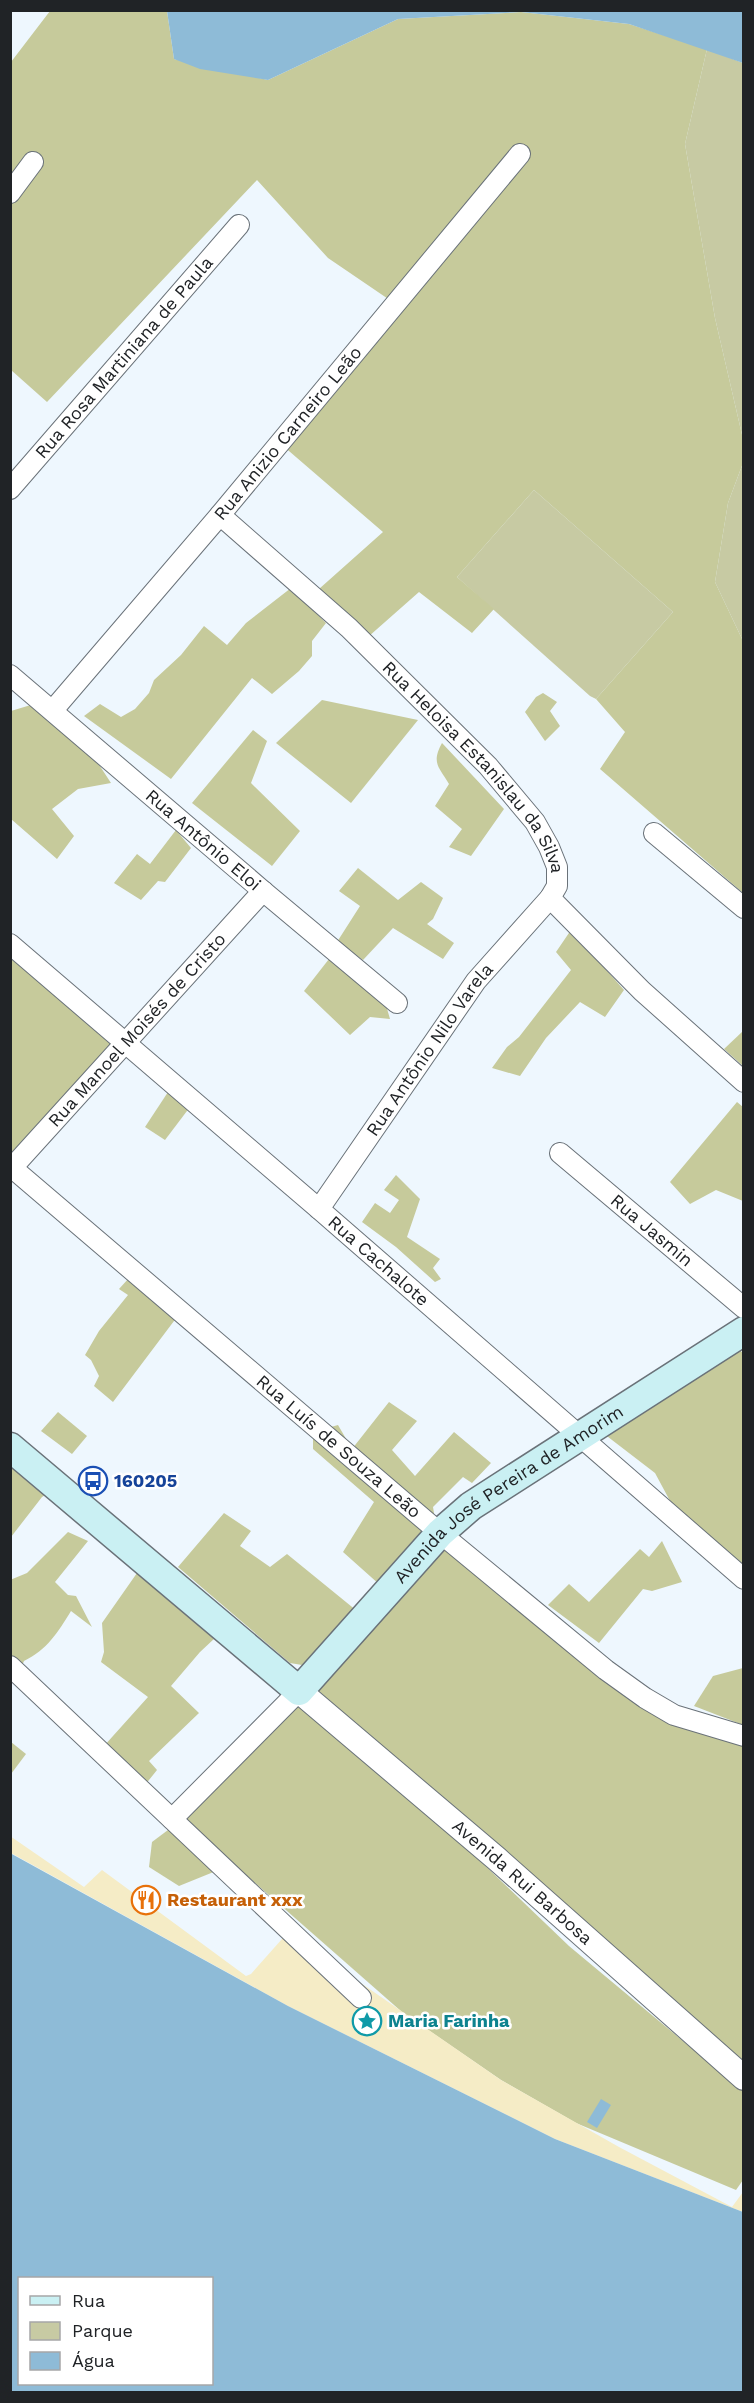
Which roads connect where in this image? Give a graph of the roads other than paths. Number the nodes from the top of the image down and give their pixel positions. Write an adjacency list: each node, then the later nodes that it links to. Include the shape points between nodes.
1 (520, 154): 6 (street, Rua Anizio Carneiro Leão)
2 (33, 162): 3 (street)
3 (10, 192)
4 (238, 225): 5 (street, Rua Rosa Martiniana de Paula)
5 (10, 489)
6 (220, 515): 8 (street, Rua Anizio Carneiro Leão); 11 (street, Rua Heloisa Estanislau da Silva, via 349,628 495,774 549,847 557,867 557,886)
7 (10, 675): 8 (street, Rua Antônio Eloi)
8 (53, 710): 10 (street, Rua Antônio Eloi)
9 (654, 833): 12 (street)
10 (263, 891): 14 (street, Rua Antônio Eloi); 15 (street, Rua Manoel Moisés de Cristo)
11 (550, 898): 16 (street, Rua Heloisa Estanislau da Silva, via 642,991); 19 (street, Rua Antônio Nilo Varela, via 476,981)
12 (744, 908)
13 (10, 944): 15 (street, Rua Cachalote)
14 (397, 1003)
15 (124, 1042): 18 (street, Rua Manoel Moisés de Cristo); 19 (street, Rua Cachalote)
16 (744, 1082)
17 (560, 1152): 20 (street, Rua Jasmin)
18 (11, 1168): 24 (street, Rua Luís de Souza Leão)
19 (319, 1209): 22 (street, Rua Cachalote)
20 (744, 1308)
21 (740, 1339): 22 (main road, Avenida José Pereira de Amorim)
22 (581, 1437): 24 (main road, Avenida José Pereira de Amorim, via 471,1506); 25 (street, Rua Cachalote)
23 (10, 1447): 27 (main road)
24 (440, 1533): 27 (main road, Avenida José Pereira de Amorim); 28 (street, Rua Luís de Souza Leão, via 645,1698 674,1715)
25 (744, 1579)
26 (10, 1666): 29 (street)
27 (299, 1691): 29 (street); 31 (street, Avenida Rui Barbosa, via 497,1859)
28 (744, 1736)
29 (172, 1819): 30 (street)
30 (361, 1998)
31 (744, 2078)

